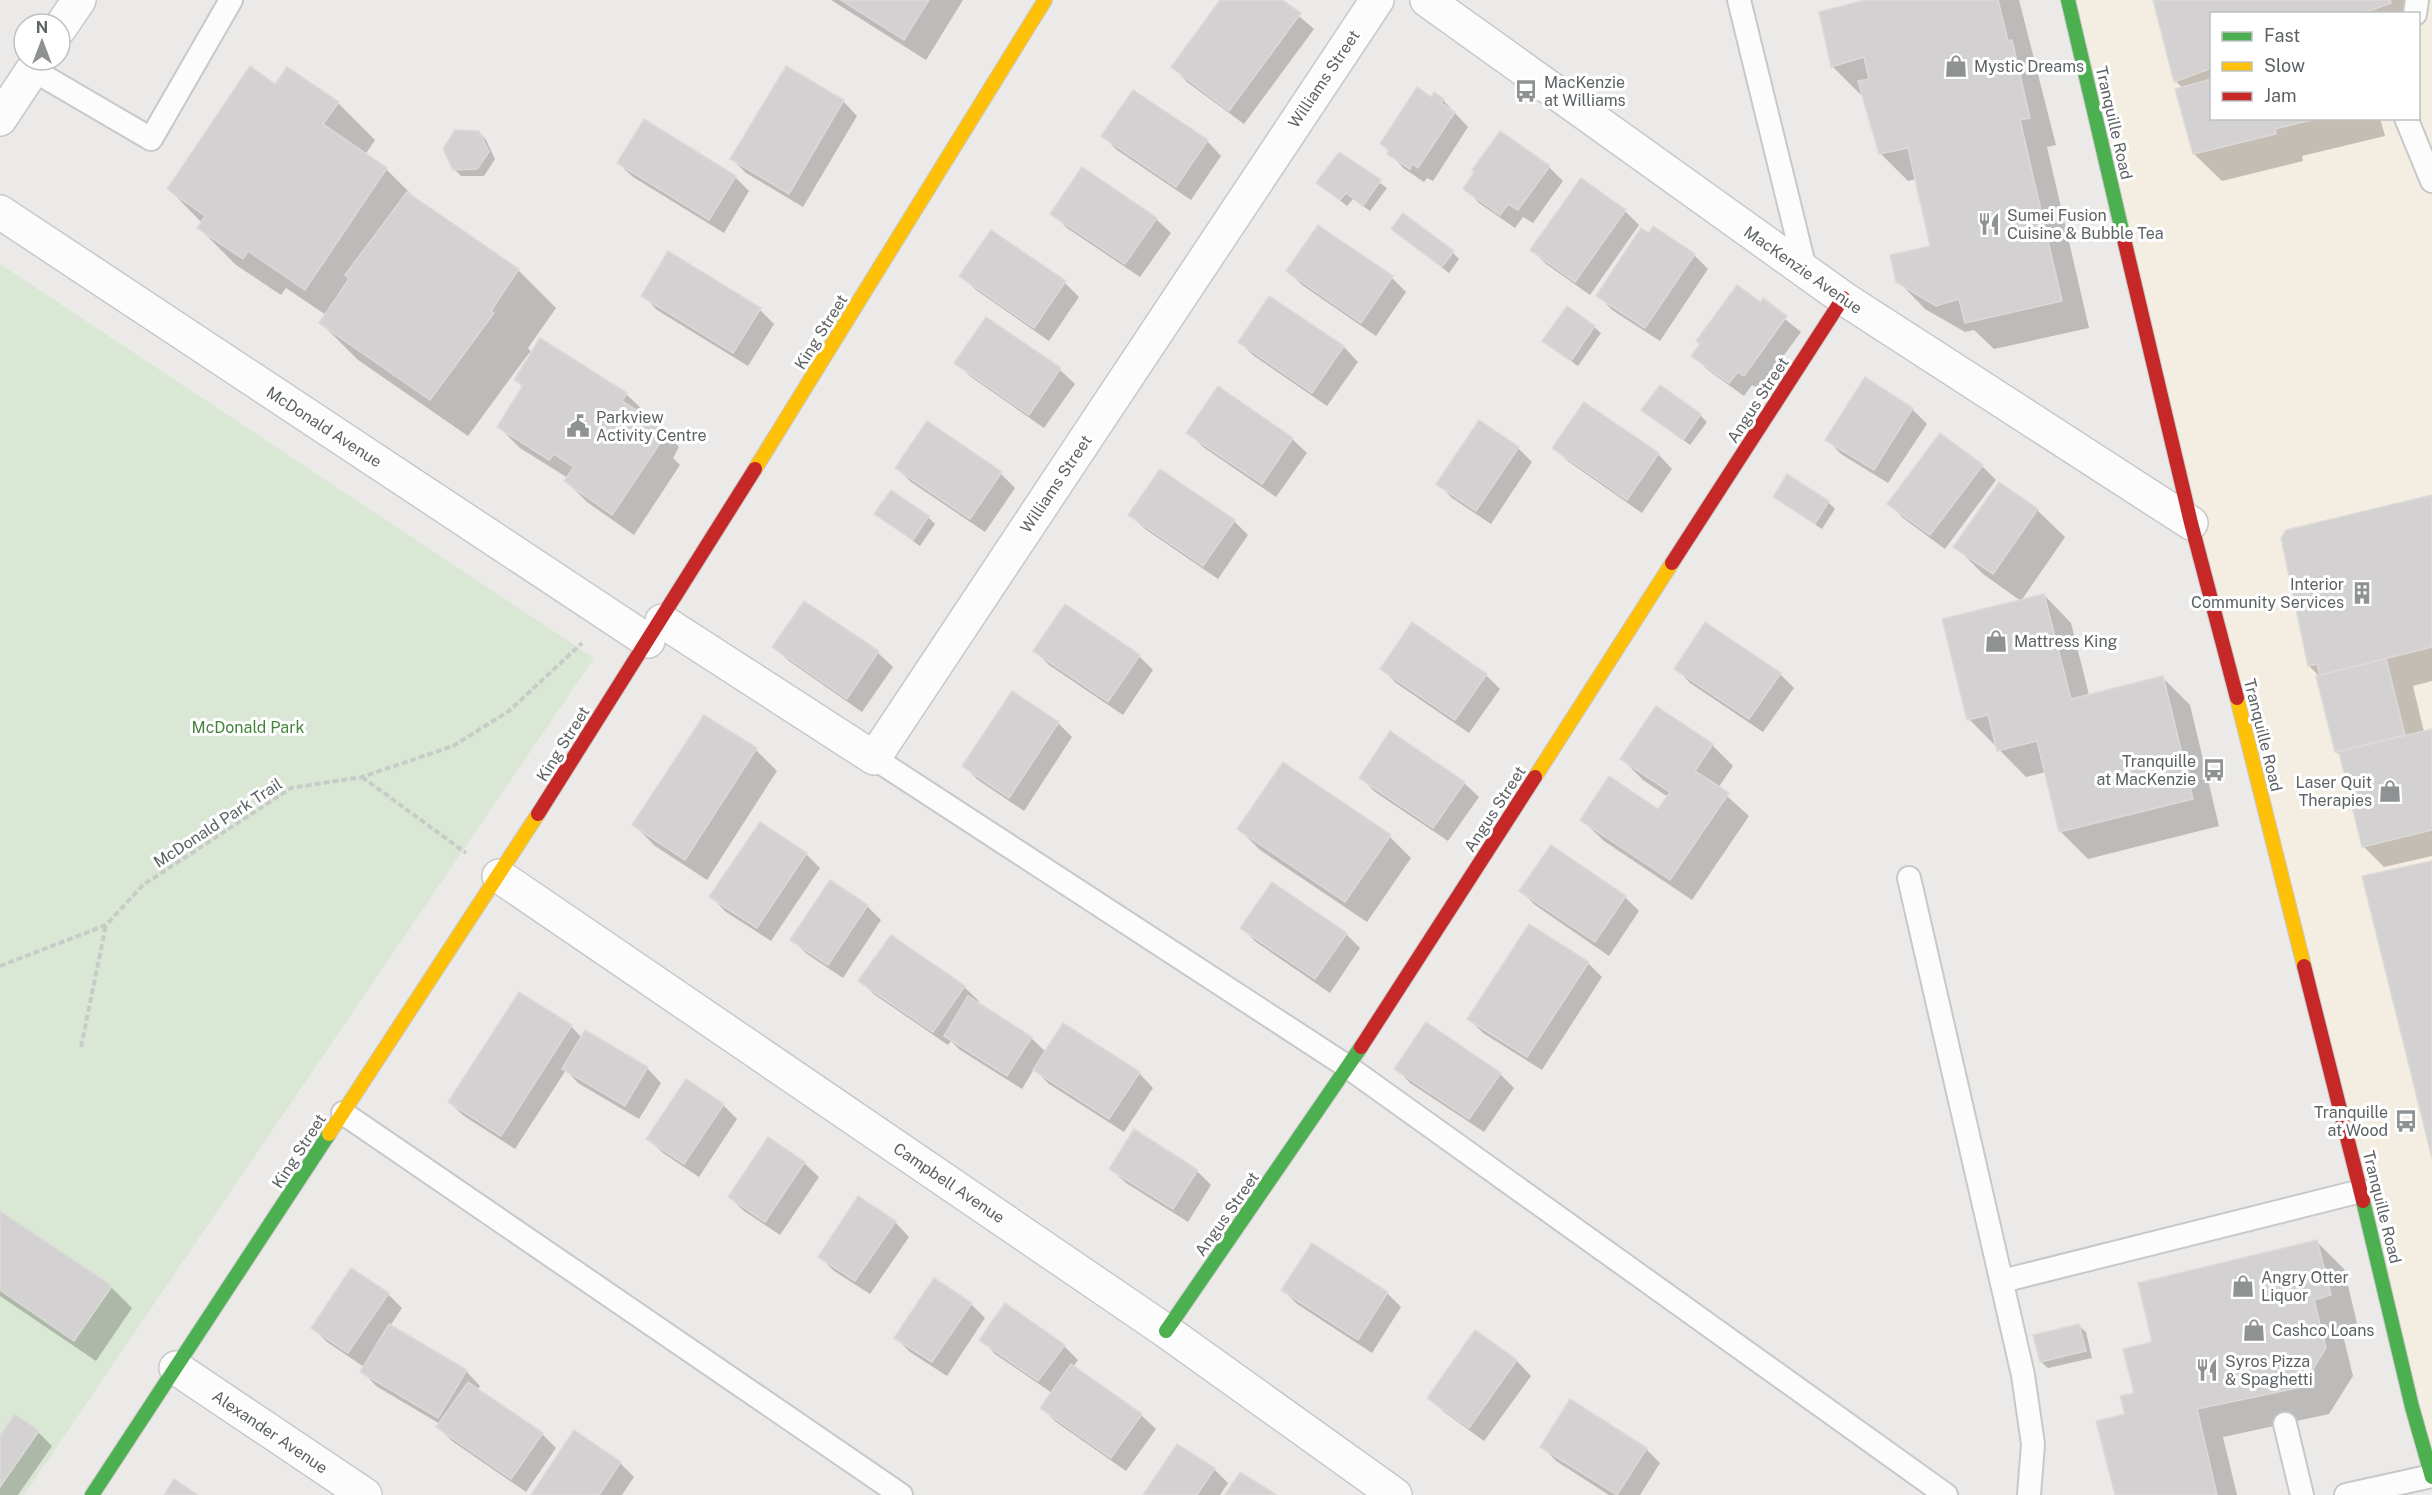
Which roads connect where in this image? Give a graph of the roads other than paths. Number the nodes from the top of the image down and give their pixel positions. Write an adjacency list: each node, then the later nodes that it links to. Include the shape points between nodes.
1 (231, 0): 8 (lane, via 151,139)
2 (1045, 0): 16 (street, King Street)
3 (1377, 0): 17 (street, Williams Street)
4 (1427, 0): 13 (street, MacKenzie Avenue)
5 (1739, 0): 13 (lane)
6 (2068, 0): 15 (street, Tranquille Road)
7 (31, 72): 9 (street)
8 (47, 72)
9 (0, 118)
10 (2407, 120): 11 (lane)
11 (2432, 181)
12 (0, 212): 16 (street, McDonald Avenue, via 611,616)
13 (1806, 273): 14 (street, MacKenzie Avenue)
14 (1843, 298): 15 (street, MacKenzie Avenue); 20 (street, Angus Street)
15 (2191, 523): 22 (street, Tranquille Road)
16 (655, 631): 17 (street); 18 (street, King Street)
17 (874, 758): 20 (lane)
18 (499, 876): 21 (street, King Street); 24 (street, Campbell Avenue)
19 (1909, 878): 23 (lane)
20 (1348, 1067): 24 (street, Angus Street); 33 (lane)
21 (343, 1113): 25 (street, King Street); 32 (lane)
22 (2361, 1191): 23 (lane); 26 (street, Tranquille Road)
23 (2002, 1281): 34 (lane, via 2024,1375 2033,1444)
24 (1166, 1331): 29 (street, Campbell Avenue)
25 (176, 1368): 30 (street, King Street); 31 (street, Alexander Avenue)
26 (2422, 1403): 28 (street, Tranquille Road)
27 (2285, 1424): 35 (lane)
28 (2432, 1477): 36 (lane)
29 (1384, 1492)
30 (92, 1495)
31 (365, 1495)
32 (901, 1495)
33 (1946, 1495)
34 (2029, 1495)
35 (2302, 1495)
36 (2346, 1495)

